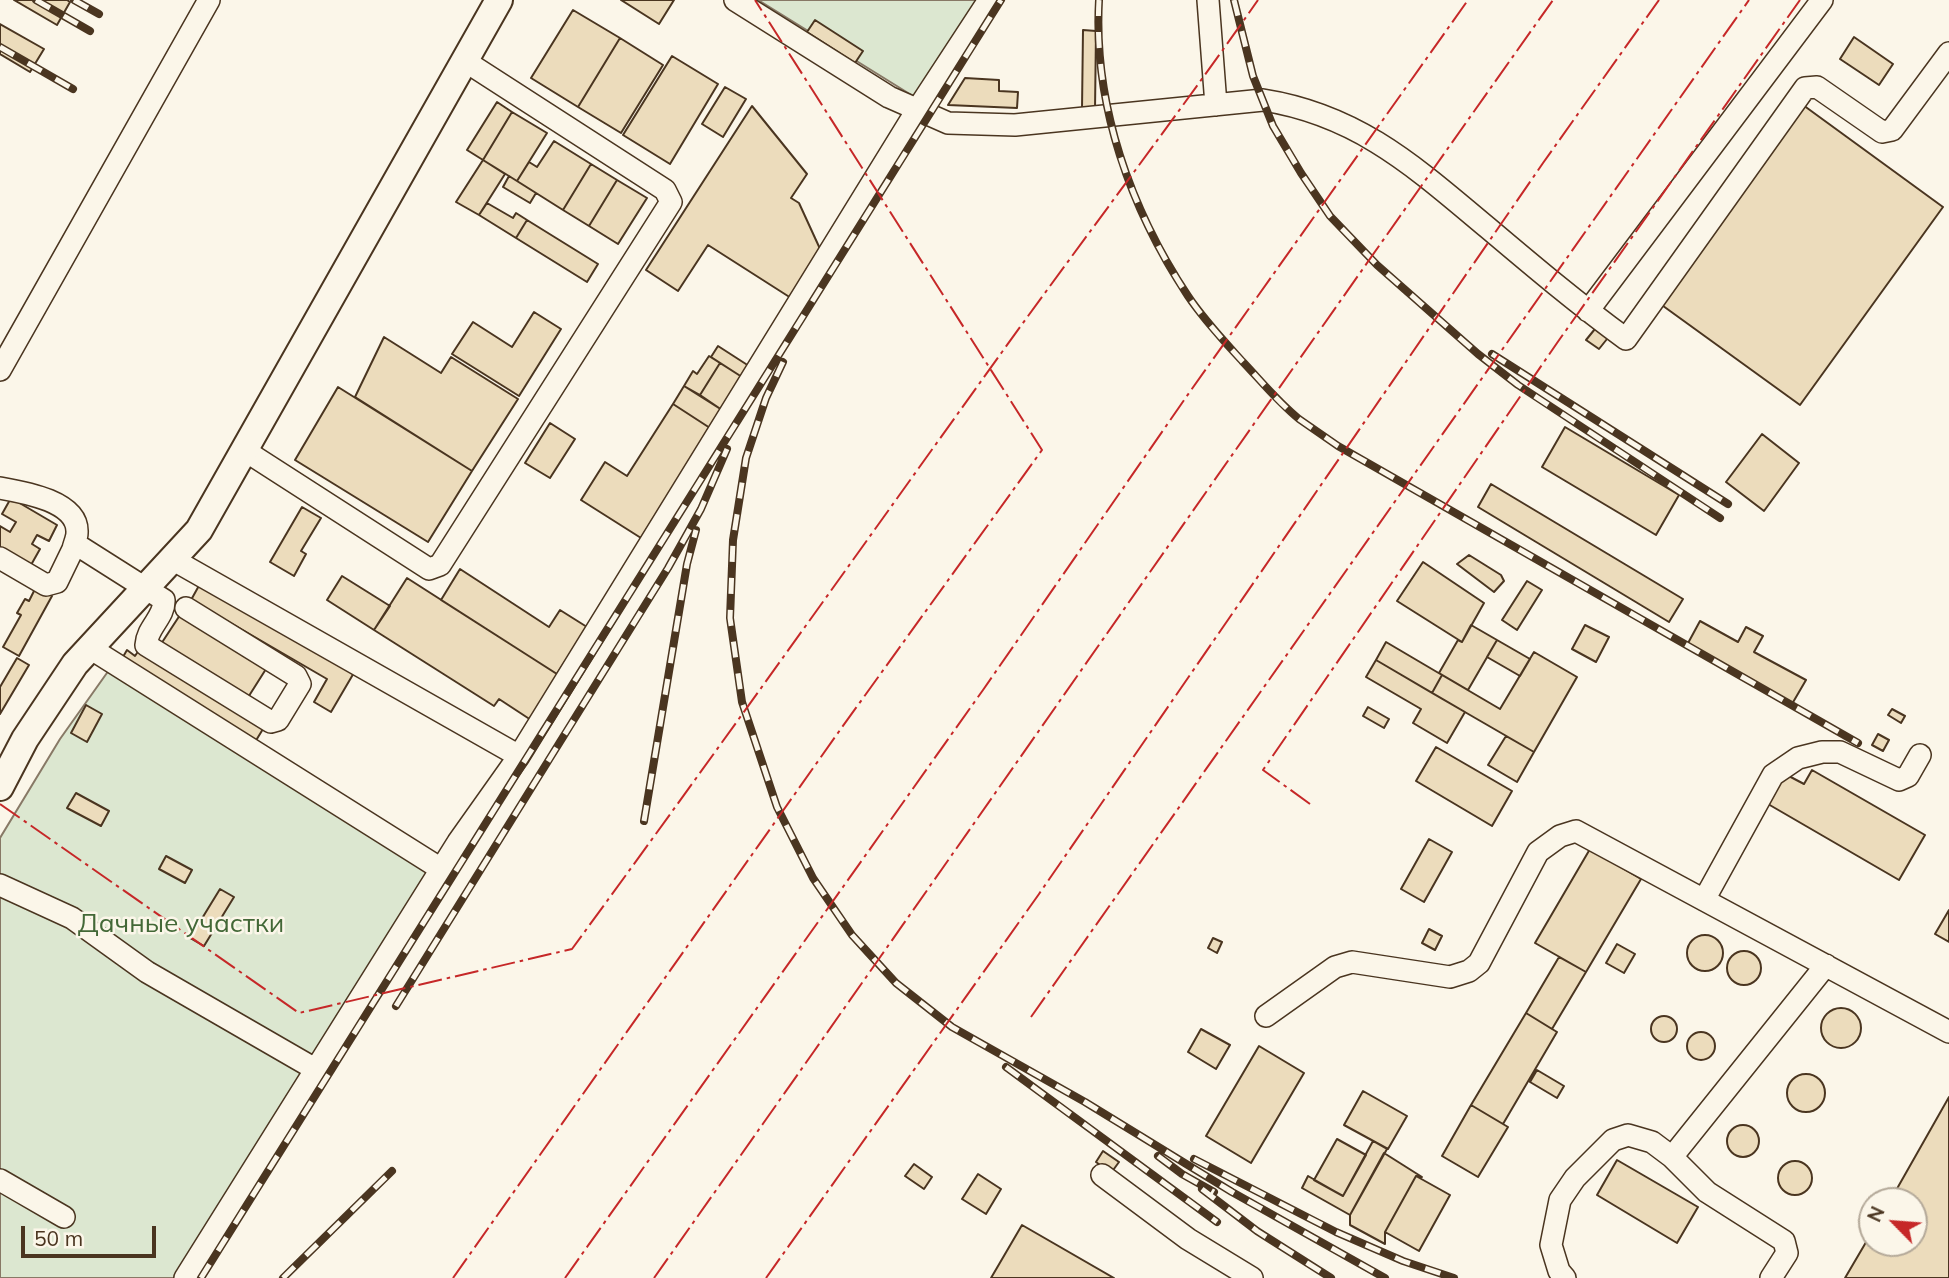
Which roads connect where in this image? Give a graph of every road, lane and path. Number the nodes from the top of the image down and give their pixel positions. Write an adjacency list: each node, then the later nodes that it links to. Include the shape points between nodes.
1 (209, 0): 12 (lane)
2 (499, 0): 8 (main road)
3 (734, 0): 10 (lane)
4 (989, 0): 10 (lane)
5 (1208, 0): 9 (lane)
6 (1822, 0): 11 (lane)
7 (1949, 53): 11 (lane, via 1892,130 1882,132 1817,87 1805,88 1626,339)
8 (465, 61): 13 (main road); 13 (lane, via 665,190 671,202 440,565 429,569)
9 (1216, 105): 10 (lane, via 1005,125 948,123); 11 (lane, via 1263,100 1297,105 1360,131 1408,161)
10 (917, 110): 22 (lane)
11 (1588, 311)
12 (0, 370)
13 (244, 450): 17 (main road, via 199,530)
14 (0, 488): 15 (lane, via 61,506 78,530)
15 (73, 549): 16 (lane, via 57,582 46,585); 18 (lane, via 82,548)
16 (0, 558)
17 (172, 559): 18 (main road); 22 (lane)
18 (145, 588): 19 (lane, via 163,600 164,609 147,634 146,645 271,722 278,720 300,684 296,676); 20 (main road)
19 (186, 608)
20 (90, 648): 23 (main road, via 25,739); 24 (lane)
21 (1920, 755): 26 (lane, via 1908,776 1899,780 1840,752 1798,758 1773,775)
22 (519, 756): 24 (lane)
23 (0, 786)
24 (441, 869): 30 (lane)
25 (0, 886): 30 (lane, via 72,918 147,972)
26 (1704, 900): 27 (lane); 28 (lane, via 1576,831 1559,836 1538,852 1479,963 1469,971 1450,977 1352,962 1335,967)
27 (1826, 965): 29 (lane); 31 (lane)
28 (1266, 1016)
29 (1949, 1032)
30 (315, 1069): 35 (lane)
31 (1672, 1157): 37 (lane, via 1652,1142 1628,1135 1612,1140 1575,1178 1560,1200 1551,1245); 38 (lane, via 1707,1192 1784,1241 1787,1253)
32 (1102, 1175): 36 (lane, via 1188,1239)
33 (0, 1180): 34 (lane)
34 (64, 1217)
35 (185, 1278)
36 (1252, 1278)
37 (1564, 1278)
38 (1771, 1278)

